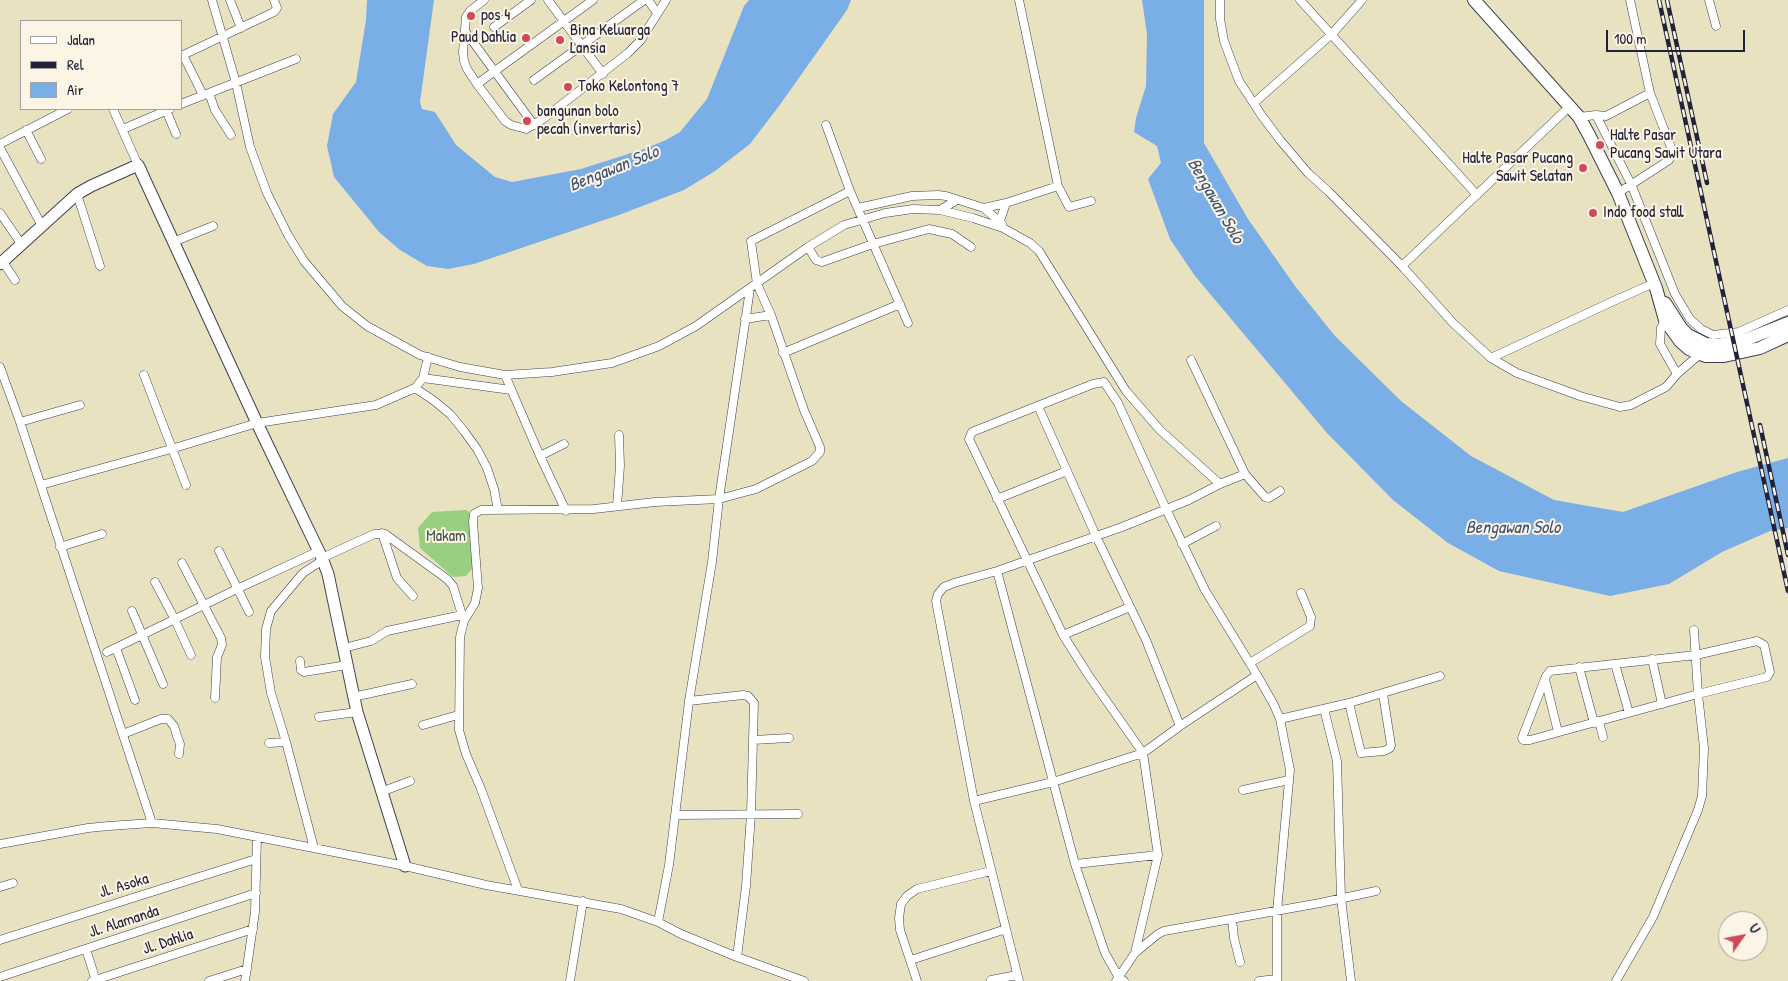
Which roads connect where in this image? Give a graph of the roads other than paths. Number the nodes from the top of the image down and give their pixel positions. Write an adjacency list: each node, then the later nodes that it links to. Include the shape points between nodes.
1 (212, 0): 25 (street)
2 (230, 0): 22 (street)
3 (274, 0): 22 (street, via 277,8 274,12)
4 (484, 0): 23 (street, via 468,14)
5 (531, 0): 21 (street)
6 (548, 0): 19 (street)
7 (593, 0): 19 (street)
8 (644, 0): 26 (street)
9 (648, 0): 18 (street)
10 (666, 0): 18 (street)
11 (1019, 0): 55 (street)
12 (1220, 0): 36 (street, via 1224,41 1240,81)
13 (1300, 0): 24 (street)
14 (1362, 0): 24 (street)
15 (1474, 0): 38 (main road)
16 (1630, 0): 34 (street)
17 (1710, 0): 20 (street)
18 (657, 13): 30 (street, via 640,41)
19 (565, 21): 26 (street); 29 (street)
20 (1716, 26)
21 (494, 27)
22 (241, 28): 25 (street)
23 (464, 31): 29 (street); 33 (street, via 464,61)
24 (1332, 34): 36 (street); 59 (street)
25 (223, 36): 27 (street); 32 (street)
26 (584, 46): 30 (street); 31 (street)
27 (182, 55): 35 (street)
28 (296, 59): 32 (street)
29 (495, 72): 33 (street); 45 (street)
30 (604, 74): 45 (street)
31 (534, 80)
32 (236, 83): 35 (street); 93 (street, via 250,147 266,193 304,261 342,306 367,326)
33 (477, 84): 45 (street, via 505,121 518,128)
34 (1650, 93): 43 (street, via 1606,116); 54 (street, via 1672,150 1671,155 1669,160)
35 (206, 94): 37 (street); 50 (street)
36 (1254, 103): 78 (street, via 1308,173)
37 (182, 104)
38 (1570, 106): 44 (main road); 59 (street)
39 (66, 110): 48 (street)
40 (114, 110): 47 (street)
41 (166, 110): 47 (street)
42 (168, 110): 49 (street)
43 (1596, 115): 44 (street); 54 (street)
44 (1579, 117): 57 (main road)
45 (534, 125)
46 (826, 125): 56 (street)
47 (123, 129): 53 (street)
48 (26, 130): 51 (street); 52 (street)
49 (176, 134)
50 (231, 135)
51 (0, 146): 69 (street)
52 (41, 160)
53 (138, 165): 58 (street); 71 (street)
54 (1631, 184): 57 (street); 84 (street, via 1675,294 1700,329 1713,334 1739,332)
55 (1058, 186): 61 (street, via 1069,207); 62 (street)
56 (850, 191): 63 (street); 80 (street, via 751,241)
57 (1618, 193): 81 (main road)
58 (77, 194): 69 (street); 77 (street)
59 (1476, 195): 78 (street)
60 (957, 200): 63 (street, via 938,195 912,196); 64 (street); 65 (street)
61 (1091, 201)
62 (1006, 203): 64 (street); 68 (street)
63 (858, 208): 67 (street)
64 (984, 208): 68 (street)
65 (940, 210): 67 (street, via 913,208); 68 (street)
66 (0, 213): 73 (street)
67 (863, 218): 72 (street); 74 (street)
68 (1001, 225): 103 (street, via 1039,251)
69 (42, 226): 73 (street)
70 (212, 226): 71 (street)
71 (174, 242): 108 (street)
72 (873, 244): 74 (street, via 822,262 816,260); 75 (street, via 929,229 952,234); 83 (street)
73 (22, 245): 76 (street)
74 (808, 247): 80 (street)
75 (971, 247)
76 (1, 263): 79 (street)
77 (100, 266)
78 (1402, 266): 94 (street, via 1453,324)
79 (15, 280)
80 (758, 284): 82 (street); 85 (street)
81 (1655, 286): 87 (main road); 89 (main road, via 1681,328 1706,344 1745,340); 94 (street, via 1618,299)
82 (750, 289): 86 (street); 99 (street, via 696,326 644,353 603,365)
83 (900, 304): 88 (street); 91 (street)
84 (1788, 310)
85 (771, 315): 86 (street); 91 (street)
86 (745, 318): 119 (street)
87 (1666, 320): 92 (main road, via 1680,341); 97 (street, via 1661,328 1660,344)
88 (908, 323)
89 (1788, 323)
90 (1788, 335): 92 (main road, via 1741,354 1714,357)
91 (783, 353): 119 (street, via 820,447 818,455 756,489)
92 (1700, 354): 97 (street)
93 (428, 358): 99 (street); 100 (street)
94 (1491, 358): 97 (street, via 1517,373 1620,407 1631,405 1666,387)
95 (1191, 360): 114 (street)
96 (0, 367): 107 (street)
97 (1677, 374)
98 (144, 375): 111 (street)
99 (505, 375): 102 (street)
100 (423, 378): 101 (street); 102 (street)
101 (415, 388): 108 (street, via 376,405); 122 (street, via 450,414 473,443 494,489)
102 (511, 390): 112 (street)
103 (1126, 391): 104 (street); 115 (street, via 1160,430)
104 (1118, 403): 106 (street, via 1106,384 1101,382); 123 (street)
105 (80, 405): 107 (street)
106 (1038, 406): 113 (street); 120 (street, via 969,436)
107 (20, 422): 116 (street)
108 (257, 423): 111 (street); 132 (street)
109 (619, 435): 121 (street)
110 (564, 444): 112 (street)
111 (171, 449): 116 (street); 117 (street)
112 (540, 456): 124 (street)
113 (1067, 471): 120 (street); 128 (street)
114 (1246, 474): 115 (street); 118 (street, via 1265,497)
115 (1220, 484): 123 (street)
116 (41, 485): 130 (street)
117 (186, 485)
118 (1280, 491)
119 (719, 499): 121 (street); 170 (street)
120 (997, 499): 133 (street)
121 (617, 506): 124 (street)
122 (498, 510): 124 (street); 144 (street, via 481,510 473,517 478,588 476,603)
123 (1166, 510): 128 (street); 129 (street)
124 (566, 511)
125 (1216, 526): 129 (street)
126 (382, 533): 132 (street); 139 (street, via 397,578); 144 (street, via 447,578 453,586)
127 (102, 534): 130 (street)
128 (1096, 536): 133 (street); 141 (street)
129 (1182, 544): 156 (street, via 1205,590)
130 (60, 547): 183 (street)
131 (219, 551): 137 (street)
132 (322, 556): 137 (street); 150 (street); 187 (street, via 271,611 266,629 267,674)
133 (1026, 560): 135 (street); 147 (street)
134 (182, 563): 140 (street)
135 (997, 571): 193 (street); 196 (street, via 948,585 940,591 936,601)
136 (155, 582): 145 (street)
137 (237, 589): 140 (street); 143 (street)
138 (1301, 593): 156 (street, via 1311,617 1310,626)
139 (413, 596)
140 (205, 604): 145 (street); 168 (street, via 222,642 217,657)
141 (1130, 607): 147 (street); 181 (street)
142 (132, 611): 148 (street)
143 (248, 612)
144 (463, 618): 150 (street, via 386,631 371,641); 176 (street)
145 (175, 620): 148 (street); 152 (street)
146 (1694, 630): 153 (street)
147 (1063, 634): 189 (street)
148 (143, 636): 149 (street); 163 (street)
149 (116, 648): 151 (street); 169 (street)
150 (344, 648): 158 (street)
151 (107, 652)
152 (190, 655)
153 (1696, 655): 154 (street); 166 (street); 166 (street, via 1757,641 1764,646 1770,672 1767,677)
154 (1652, 659): 157 (street); 172 (street)
155 (300, 661): 158 (street, via 300,669 304,672)
156 (1250, 663): 160 (street)
157 (1614, 664): 159 (street); 175 (street)
158 (347, 665): 167 (street)
159 (1579, 667): 162 (street, via 1553,670); 179 (street)
160 (1257, 674): 178 (street); 181 (street)
161 (1440, 676): 165 (street)
162 (1545, 679): 182 (street); 182 (street, via 1522,738 1530,740)
163 (163, 684)
164 (412, 684): 167 (street)
165 (1383, 694): 171 (street); 171 (street, via 1391,745 1384,751 1361,753)
166 (1698, 694): 172 (street); 241 (street, via 1704,748 1702,796 1654,918)
167 (353, 697): 174 (street)
168 (215, 698)
169 (136, 700)
170 (689, 700): 186 (street, via 748,696 755,707); 199 (street)
171 (1349, 703): 173 (street)
172 (1662, 704): 175 (street)
173 (1324, 709): 178 (street); 214 (street, via 1337,760)
174 (357, 712): 177 (street); 195 (street)
175 (1629, 713): 179 (street)
176 (458, 715): 180 (street); 211 (street, via 466,754)
177 (319, 717)
178 (1280, 719): 191 (street)
179 (1596, 722): 182 (street); 184 (street)
180 (423, 725)
181 (1180, 726): 189 (street)
182 (1558, 732)
183 (123, 734): 190 (street, via 168,719 180,744); 200 (street)
184 (1603, 737)
185 (789, 738): 186 (street)
186 (753, 740): 197 (street)
187 (286, 742): 188 (street); 203 (street)
188 (269, 744)
189 (1143, 753): 193 (street); 204 (street)
190 (179, 754)
191 (1289, 780): 194 (street); 216 (street)
192 (410, 781): 195 (street)
193 (1053, 782): 196 (street); 206 (street)
194 (1243, 790)
195 (381, 792): 207 (street)
196 (974, 802): 208 (street)
197 (751, 814): 198 (street); 199 (street); 224 (street)
198 (798, 814)
199 (676, 815): 218 (street)
200 (152, 824): 201 (street, via 218,829); 202 (street, via 88,828)
201 (257, 837): 203 (street); 205 (street)
202 (0, 844)
203 (314, 848): 207 (street)
204 (1158, 855): 206 (street); 223 (street)
205 (256, 859): 213 (street); 221 (street, Jl. Asoka)
206 (1075, 864): 230 (street, via 1105,952)
207 (405, 866): 211 (street)
208 (991, 871): 220 (street); 225 (street, via 917,889 907,896 901,904 899,918)
209 (13, 883): 210 (street)
210 (0, 887)
211 (518, 890): 215 (street)
212 (1376, 891): 214 (street)
213 (256, 893): 219 (street); 222 (street, Jl. Alamanda)
214 (1341, 898): 216 (street); 240 (street)
215 (583, 901): 218 (street, via 621,909); 236 (street)
216 (1277, 911): 217 (street); 232 (street)
217 (1232, 919): 223 (street, via 1164,931); 226 (street)
218 (658, 922): 224 (street)
219 (253, 929): 227 (street); 233 (street, Jl. Dahlia)
220 (1006, 929): 225 (street); 229 (street)
221 (0, 940)
222 (86, 949): 228 (street, Jl. Alamanda); 233 (street)
223 (1135, 953): 230 (street)
224 (737, 957): 237 (street)
225 (911, 960): 238 (street)
226 (1240, 962)
227 (247, 969): 234 (street); 235 (street)
228 (0, 977)
229 (1018, 978): 231 (street)
230 (1119, 979)
231 (991, 980)
232 (1277, 980): 239 (street)
233 (94, 981)
234 (209, 981)
235 (245, 981)
236 (570, 981)
237 (804, 981)
238 (917, 981)
239 (1259, 981)
240 (1351, 981)
241 (1616, 981)

